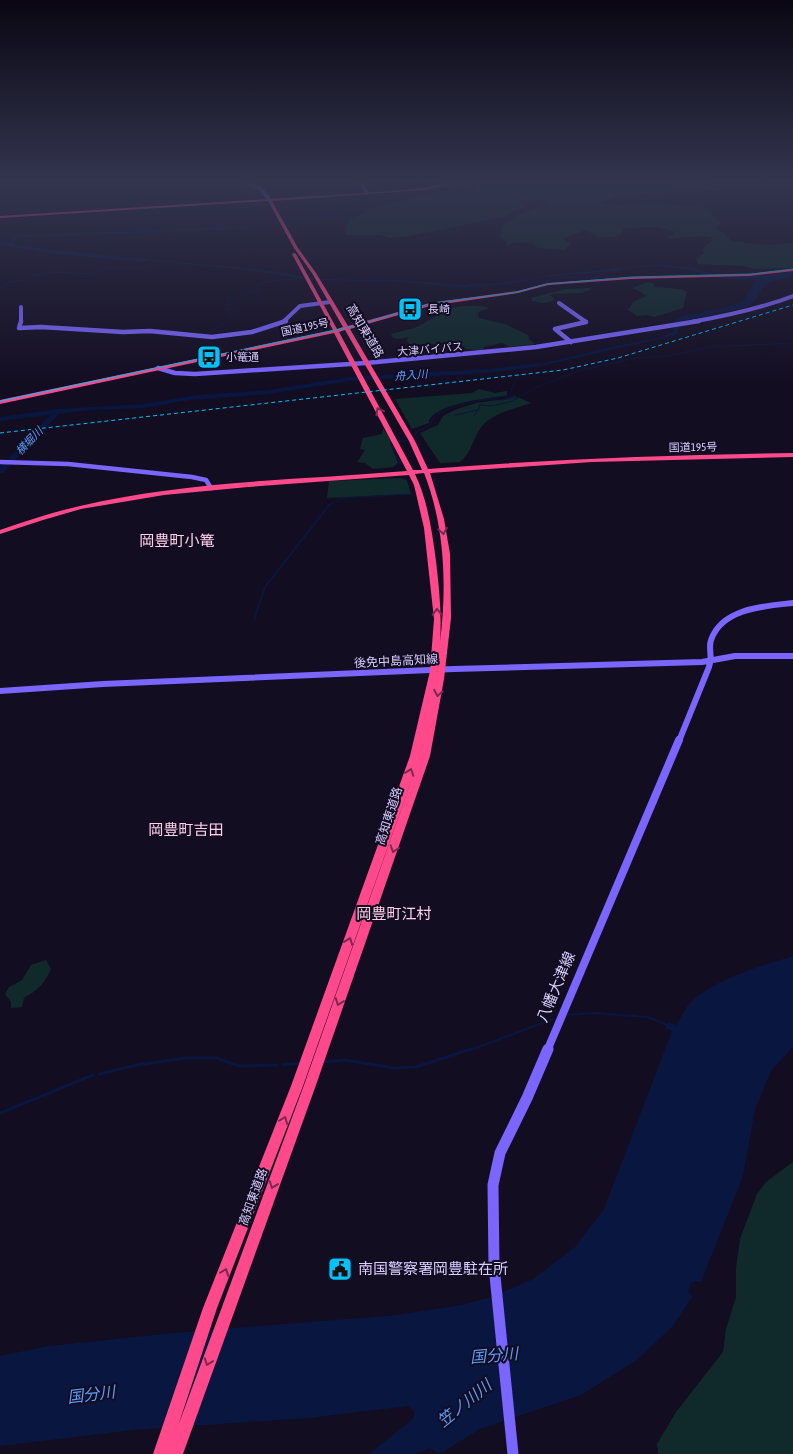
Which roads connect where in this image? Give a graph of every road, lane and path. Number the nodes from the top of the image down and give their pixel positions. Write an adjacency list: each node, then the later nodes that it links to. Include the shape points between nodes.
1 (293, 250): 8 (highway, 高知東道路)
2 (297, 250): 5 (highway, 高知東道路)
3 (793, 270): 4 (highway, 国道195号)
4 (711, 276): 11 (highway, 国道195号, via 548,284 518,292 430,304)
5 (319, 285): 7 (highway, 高知東道路)
6 (793, 296): 13 (main road, 大津バイパス, via 748,312)
7 (330, 302): 8 (main road); 11 (highway, 高知東道路)
8 (320, 303): 10 (main road, via 300,306 286,321 249,333 212,337 150,330 19,328 23,316); 12 (highway, 高知東道路)
9 (560, 303): 13 (main road, via 586,322 555,329)
10 (21, 307)
11 (346, 328): 12 (highway, 国道195号); 14 (highway, 高知東道路)
12 (336, 331): 15 (highway, 高知東道路); 16 (highway, 国道195号)
13 (572, 342): 14 (main road, 大津バイパス, via 480,354)
14 (366, 363): 15 (main road, 大津バイパス); 17 (highway, 高知東道路)
15 (354, 364): 16 (main road, 大津バイパス, via 195,374); 19 (highway, 高知東道路, one-way to 15)
16 (158, 368): 18 (highway, 国道195号)
17 (374, 376): 22 (highway, 高知東道路)
18 (0, 402)
19 (398, 446): 23 (highway, 高知東道路)
20 (793, 454): 22 (highway, 国道195号, via 592,457)
21 (6, 462): 25 (main road, via 68,464 192,477 206,480)
22 (426, 469): 23 (highway, 国道195号); 30 (highway, 高知東道路, one-way to 30, via 441,518 448,574 447,618)
23 (410, 471): 24 (highway, 高知東道路); 25 (highway, 国道195号)
24 (416, 482): 30 (highway, 高知東道路, one-way to 24, via 436,593 428,528)
25 (211, 487): 26 (highway, 国道195号, via 102,502)
26 (0, 531)
27 (793, 603): 29 (main road, 八幡大津線, via 754,608 723,623 710,642)
28 (793, 656): 29 (main road, 後免中島高知線, via 735,656)
29 (711, 661): 30 (main road, 後免中島高知線); 34 (main road, 八幡大津線, via 527,1098 500,1153 493,1185 494,1270)
30 (437, 670): 31 (main road, 後免中島高知線); 32 (highway, 高知東道路, via 425,756)
31 (0, 691)
32 (308, 1073): 33 (highway, 高知東道路, one-way to 33, via 225,1316); 33 (highway, 高知東道路, one-way to 32, via 208,1317)
33 (170, 1450)
34 (513, 1454)

